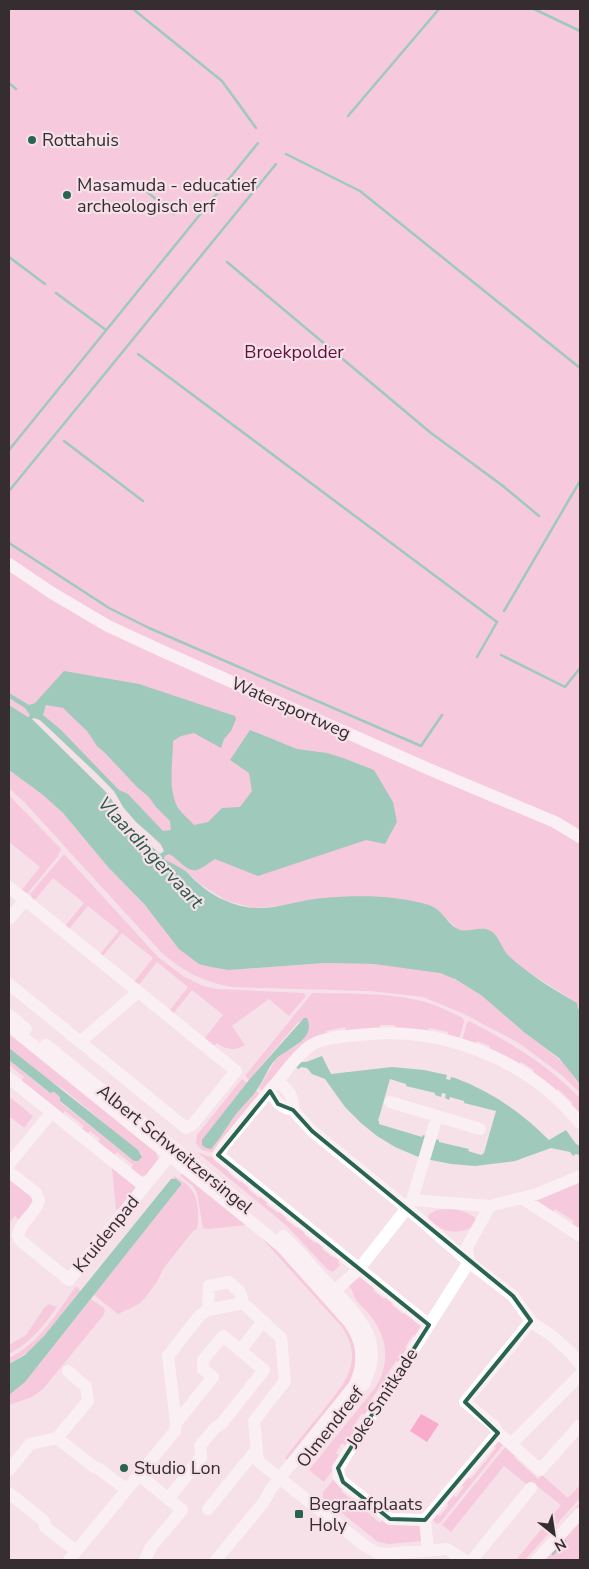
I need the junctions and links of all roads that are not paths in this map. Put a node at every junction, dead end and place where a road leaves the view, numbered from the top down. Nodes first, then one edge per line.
1 (9, 564) edge
2 (580, 837) edge
3 (9, 887) edge
4 (25, 900) junction
5 (9, 919) edge
6 (9, 984) edge
7 (138, 992) junction
8 (9, 1015) edge
9 (9, 1026) edge
10 (80, 1042) junction
11 (9, 1078) edge
12 (278, 1081) junction
13 (270, 1091) junction
14 (390, 1102) dead end
15 (293, 1110) junction
16 (52, 1112) junction
17 (437, 1116) junction
18 (580, 1123) edge
19 (480, 1128) dead end
20 (172, 1153) junction
21 (9, 1164) edge
22 (9, 1172) edge
23 (580, 1176) edge
24 (144, 1186) junction
25 (522, 1198) junction
26 (410, 1204) junction
27 (490, 1206) junction
28 (580, 1236) edge
29 (470, 1262) junction
30 (359, 1269) junction
31 (331, 1294) junction
32 (243, 1303) junction
33 (208, 1310) junction
34 (263, 1321) junction
35 (531, 1321) junction
36 (429, 1325) junction
37 (240, 1351) junction
38 (580, 1365) edge
39 (68, 1371) dead end
40 (580, 1374) edge
41 (176, 1423) junction
42 (580, 1425) edge
43 (498, 1433) junction
44 (57, 1438) junction
45 (511, 1444) junction
46 (257, 1448) junction
47 (9, 1470) edge
48 (138, 1474) junction
49 (283, 1480) junction
50 (531, 1488) dead end
51 (126, 1489) junction
52 (9, 1493) edge
53 (169, 1498) junction
54 (208, 1509) dead end
55 (580, 1513) edge
56 (425, 1520) junction
57 (428, 1550) junction
58 (72, 1556) edge
59 (145, 1560) edge
60 (216, 1560) edge
61 (464, 1560) edge
62 (472, 1560) edge
63 (537, 1560) edge

1 - 2 street, Watersportweg
3 - 4 street
4 - 5 street
4 - 7 street
6 - 10 street
7 - 10 street
7 - 10 street
8 - 20 street, Albert Schweitzersingel
9 - 20 street, Albert Schweitzersingel
11 - 16 street, Kruidenpad
12 - 13 street
12 - 15 street
12 - 18 street
13 - 15 street
13 - 30 street
14 - 17 street
15 - 26 street
16 - 21 street
16 - 24 street, Kruidenpad
17 - 19 street
17 - 26 street
20 - 24 street, Kruidenpad
20 - 31 street, Albert Schweitzersingel
22 - 24 street, Kruidenpad
23 - 25 street
25 - 27 street
25 - 28 street
26 - 27 street
26 - 29 street
26 - 30 street
27 - 29 street, Joke Smitkade
29 - 35 street
29 - 36 street, Joke Smitkade
30 - 31 street
30 - 36 street
31 - 49 street, Olmendreef
32 - 33 street
32 - 33 street
32 - 34 street
33 - 41 street
34 - 37 street
34 - 46 street
35 - 38 street
35 - 43 street
36 - 56 street, Joke Smitkade
37 - 41 street
37 - 53 street
39 - 44 street
40 - 45 street
41 - 48 street
42 - 45 street
43 - 45 street
43 - 56 street
44 - 47 street
44 - 51 street
46 - 49 street
46 - 54 street
48 - 51 street
48 - 53 street
49 - 57 street
49 - 60 street, Olmendreef
50 - 62 street
51 - 58 street
52 - 58 street
53 - 59 street
55 - 63 street
56 - 57 street
57 - 61 street

